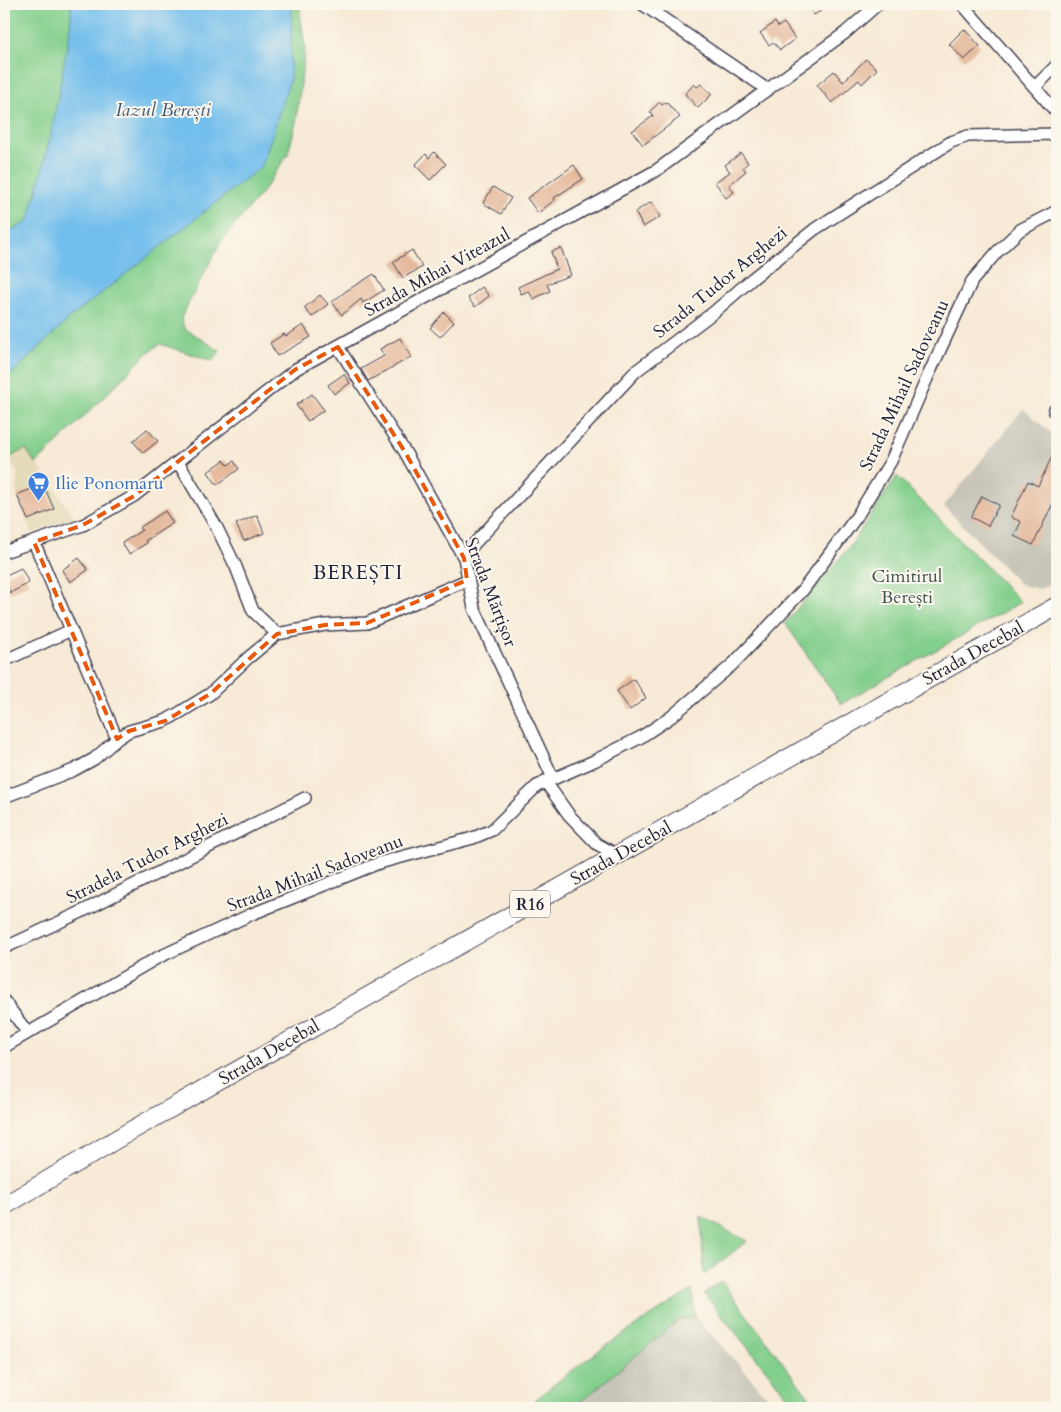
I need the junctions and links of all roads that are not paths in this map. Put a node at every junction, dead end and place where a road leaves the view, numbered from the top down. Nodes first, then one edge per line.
1 (642, 4) edge
2 (878, 4) edge
3 (962, 4) edge
4 (1057, 65) edge
5 (1035, 87) junction
6 (768, 90) junction
7 (1057, 113) edge
8 (1057, 134) edge
9 (1057, 211) edge
10 (338, 347) junction
11 (178, 462) junction
12 (34, 542) junction
13 (4, 552) edge
14 (464, 558) junction
15 (467, 580) junction
16 (1057, 606) edge
17 (70, 630) junction
18 (277, 634) junction
19 (4, 661) edge
20 (117, 739) junction
21 (549, 780) junction
22 (4, 797) edge
23 (305, 798) dead end
24 (617, 855) junction
25 (4, 948) edge
26 (4, 1002) edge
27 (26, 1032) junction
28 (4, 1046) edge
29 (4, 1206) edge

1 - 6 street
2 - 6 street, Strada Mihai Viteazul
3 - 5 street
4 - 5 street
5 - 7 street
6 - 10 street, Strada Mihai Viteazul
8 - 14 street, Strada Tudor Arghezi
9 - 21 street, Strada Mihail Sadoveanu
10 - 11 street, Strada Mihai Viteazul
10 - 14 street, Strada Mărțișor
11 - 12 street, Strada Mihai Viteazul
11 - 18 street
12 - 13 street, Strada Mihai Viteazul
12 - 17 street
14 - 15 street, Strada Mărțișor
15 - 18 street
15 - 21 street, Strada Mărțișor
16 - 24 main road, Strada Decebal / R16
17 - 19 street
17 - 20 street
18 - 20 street
20 - 22 street
21 - 24 street, Strada Mărțișor
21 - 27 street, Strada Mihail Sadoveanu
23 - 25 street, Stradela Tudor Arghezi
24 - 29 main road, Strada Decebal / R16
26 - 27 street
27 - 28 street, Strada Mihail Sadoveanu

